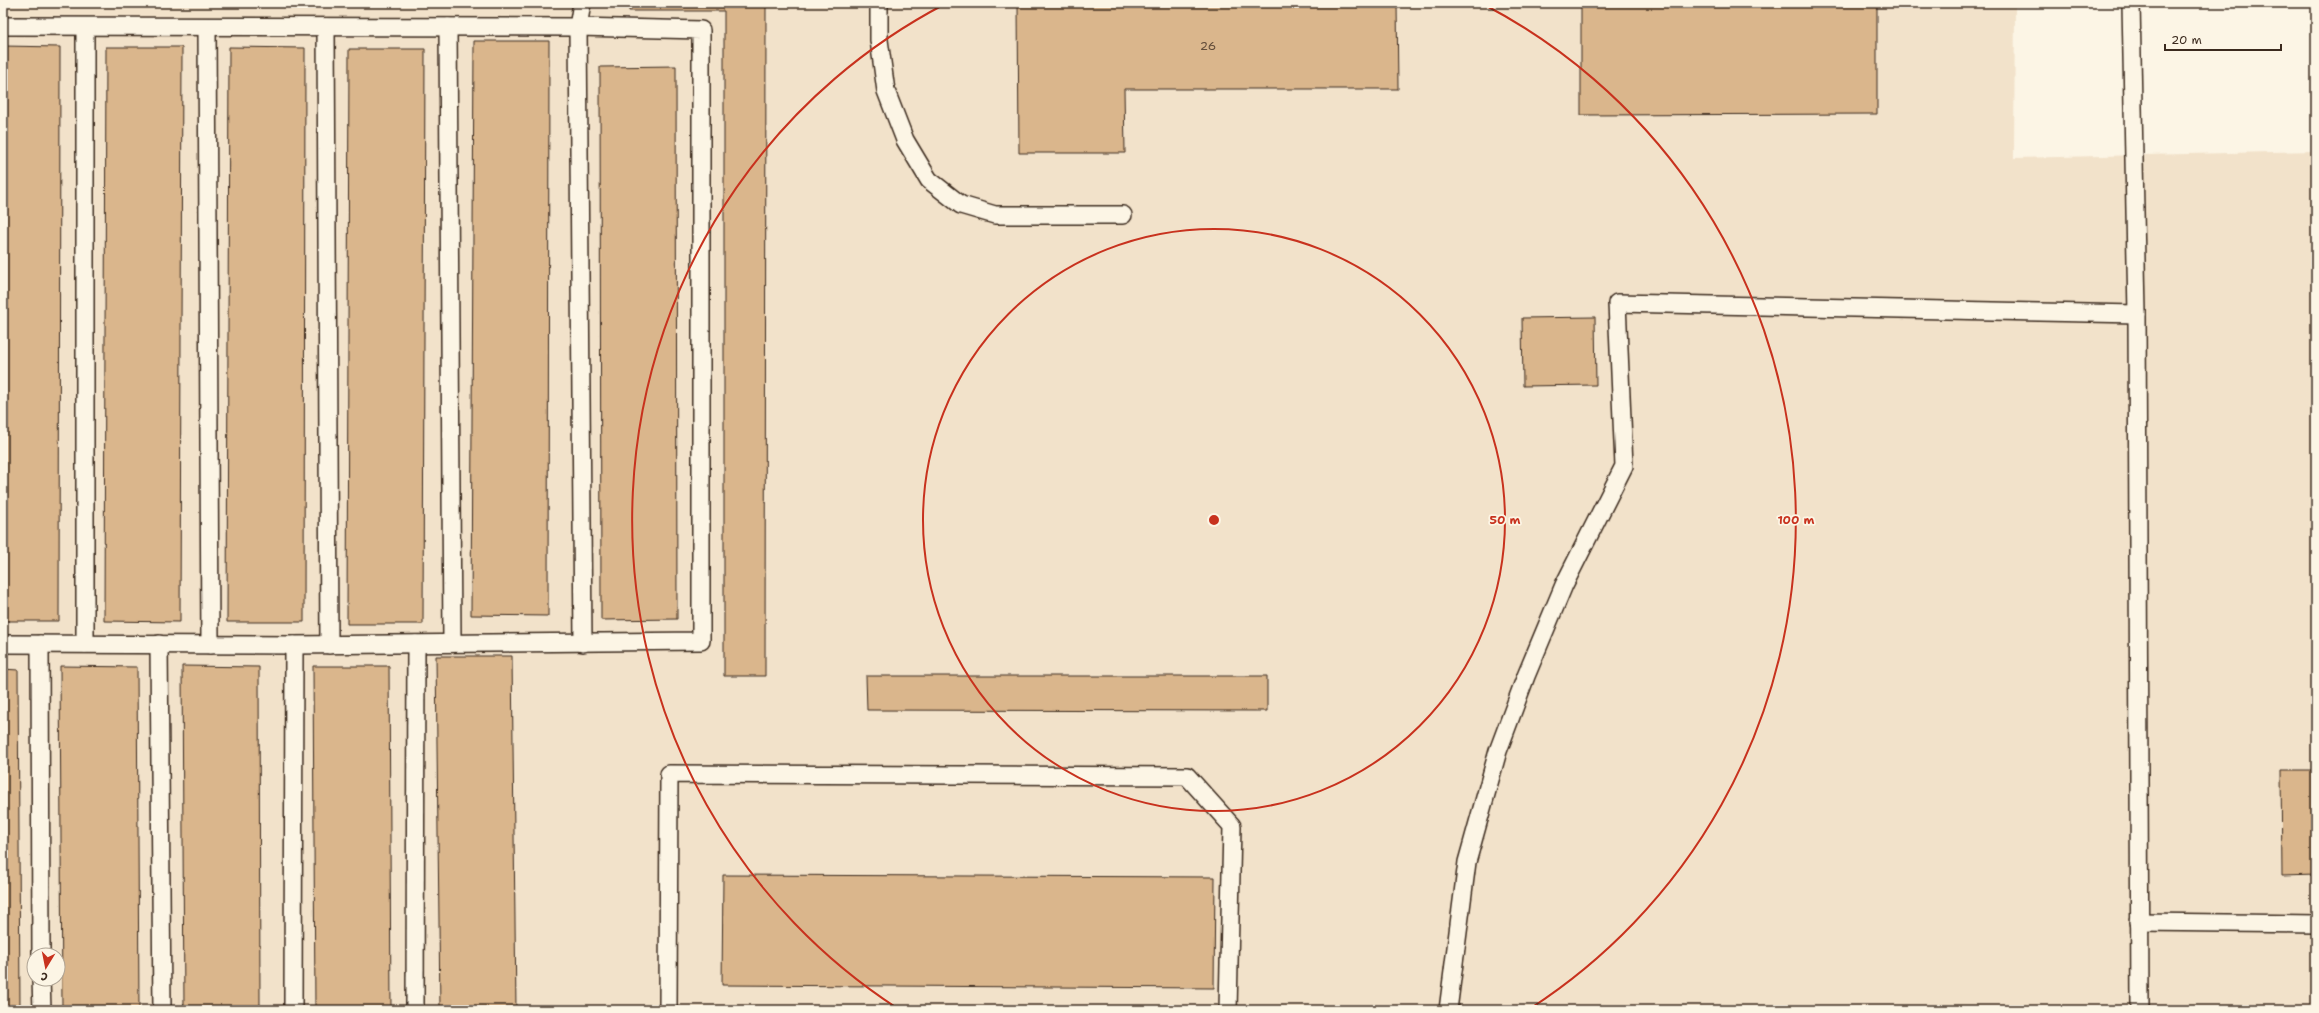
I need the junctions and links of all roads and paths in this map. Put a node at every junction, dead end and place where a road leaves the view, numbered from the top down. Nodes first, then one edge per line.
1 (582, 3) edge
2 (879, 3) edge
3 (2131, 3) edge
4 (3, 26) edge
5 (85, 26) junction
6 (207, 27) junction
7 (326, 27) junction
8 (448, 27) junction
9 (578, 27) junction
10 (1123, 215) dead end
11 (2137, 314) junction
12 (452, 643) junction
13 (583, 643) junction
14 (3, 644) edge
15 (40, 644) junction
16 (85, 644) junction
17 (159, 644) junction
18 (416, 644) junction
19 (210, 645) junction
20 (294, 645) junction
21 (329, 645) junction
22 (2139, 922) junction
23 (2316, 924) edge
24 (41, 947) edge
25 (41, 987) edge
26 (42, 1010) edge
27 (162, 1010) edge
28 (293, 1010) edge
29 (415, 1010) edge
30 (668, 1010) edge
31 (1228, 1010) edge
32 (1448, 1010) edge
33 (2140, 1010) edge

1 - 9 lane
2 - 10 lane
3 - 11 lane
4 - 5 lane
5 - 6 lane
5 - 16 lane
6 - 7 lane
6 - 19 lane
7 - 8 lane
7 - 21 lane
8 - 9 lane
8 - 12 lane
9 - 13 lane
9 - 13 lane
11 - 22 lane
11 - 32 lane
12 - 13 lane
12 - 18 lane
14 - 15 lane
15 - 16 lane
15 - 24 lane
16 - 17 lane
17 - 19 lane
17 - 27 lane
18 - 21 lane
18 - 29 lane
19 - 20 lane
20 - 21 lane
20 - 28 lane
22 - 23 lane
22 - 33 lane
25 - 26 lane
30 - 31 lane

